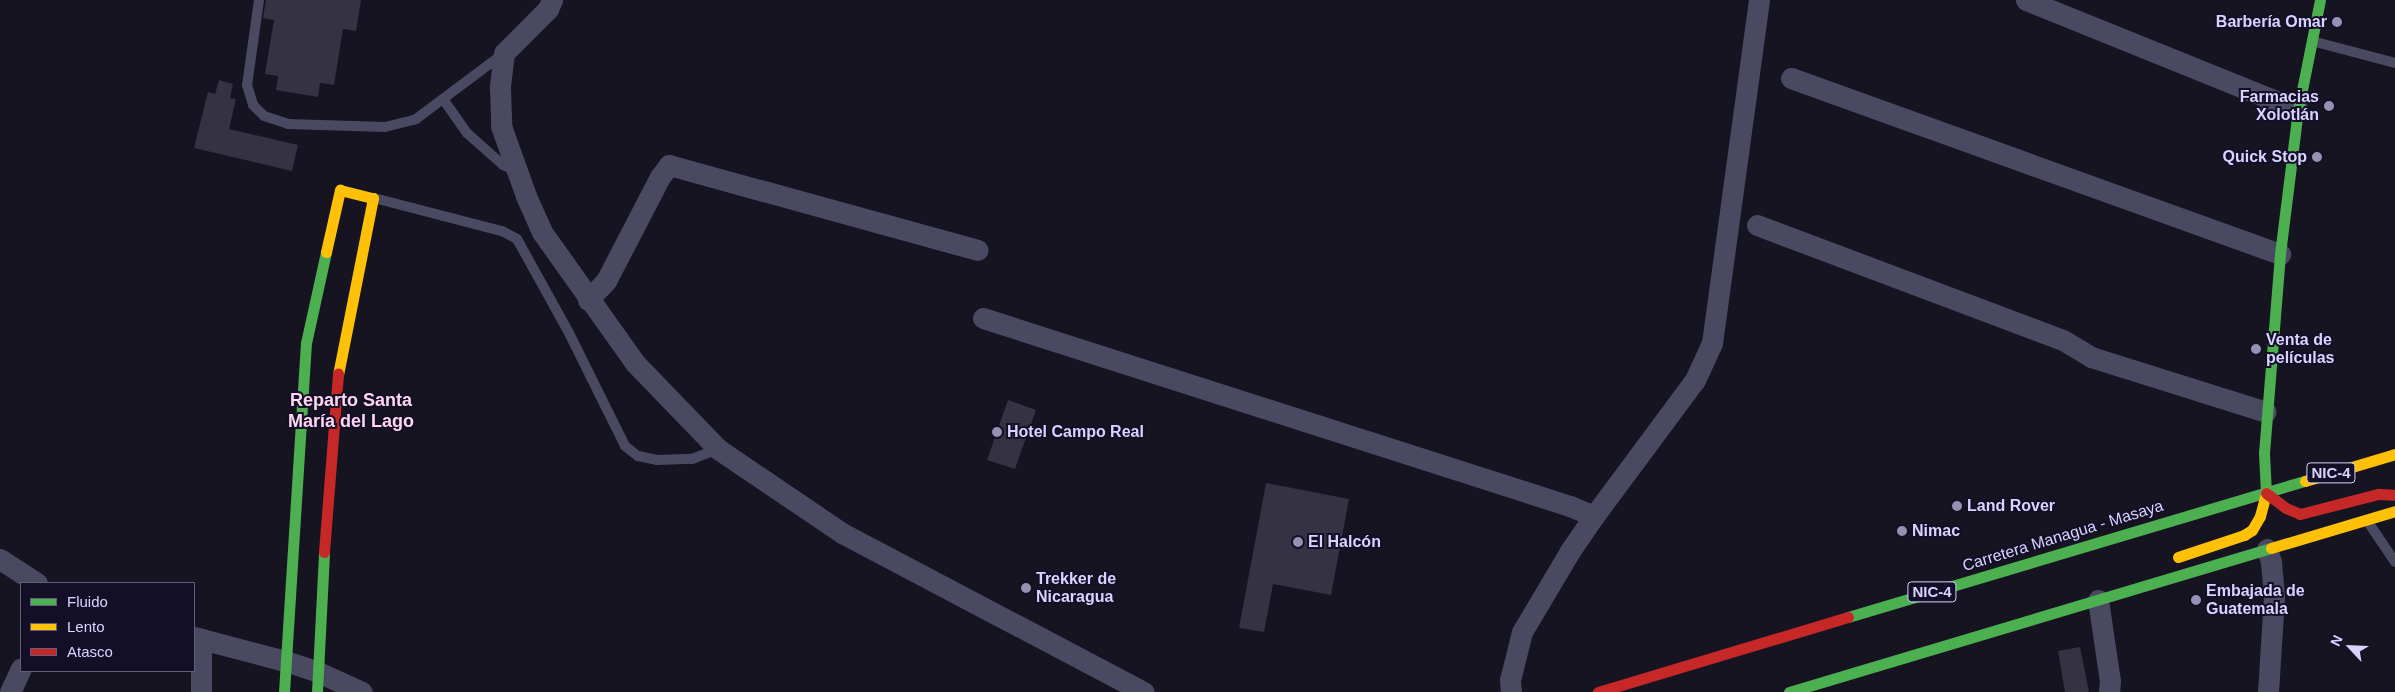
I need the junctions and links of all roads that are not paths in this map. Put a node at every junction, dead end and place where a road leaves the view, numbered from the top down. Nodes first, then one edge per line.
1 (259, 0) edge
2 (552, 0) edge
3 (1759, 0) edge
4 (2026, 0) edge
5 (2320, 0) edge
6 (2311, 41) junction
7 (504, 53) junction
8 (2395, 63) edge
9 (1791, 78) dead end
10 (443, 99) junction
11 (2298, 110) junction
12 (518, 172) junction
13 (373, 198) junction
14 (1757, 225) dead end
15 (978, 250) dead end
16 (2280, 254) junction
17 (588, 300) junction
18 (983, 318) dead end
19 (2266, 412) junction
20 (718, 449) junction
21 (2395, 454) edge
22 (2266, 493) junction
23 (2395, 495) edge
24 (2395, 511) edge
25 (1594, 516) junction
26 (2366, 519) junction
27 (2267, 549) junction
28 (0, 559) edge
29 (2166, 561) dead end
30 (2395, 562) edge
31 (2136, 574) dead end
32 (34, 582) edge
33 (2121, 592) junction
34 (2098, 600) junction
35 (197, 638) edge
36 (285, 661) junction
37 (20, 670) edge
38 (317, 682) edge
39 (1793, 691) edge
40 (10, 692) edge
41 (201, 692) edge
42 (284, 692) edge
43 (362, 692) edge
44 (1144, 692) edge
45 (1511, 692) edge
46 (1598, 692) edge
47 (2109, 692) edge
48 (2268, 692) edge

1 - 10 lane
2 - 7 street
3 - 25 street
4 - 11 street
5 - 6 main road
6 - 8 lane
6 - 11 main road
7 - 10 lane
7 - 12 street
9 - 16 street
10 - 12 lane
11 - 16 main road
12 - 17 street
13 - 20 lane
13 - 36 main road
13 - 38 main road
14 - 19 street
15 - 17 street
16 - 19 main road
17 - 20 street
18 - 25 street
19 - 22 main road
20 - 44 street
21 - 22 main road, Carretera Managua - Masaya / NIC-4
22 - 23 main road
22 - 29 main road
22 - 46 main road, Carretera Managua - Masaya / NIC-4
24 - 26 main road
25 - 45 street
26 - 27 main road
26 - 30 lane
27 - 33 main road
27 - 48 street
28 - 32 street
31 - 33 main road
33 - 34 main road
34 - 39 main road
34 - 47 street
35 - 36 street
35 - 41 street
36 - 38 street
36 - 42 main road
37 - 40 street
38 - 43 street

